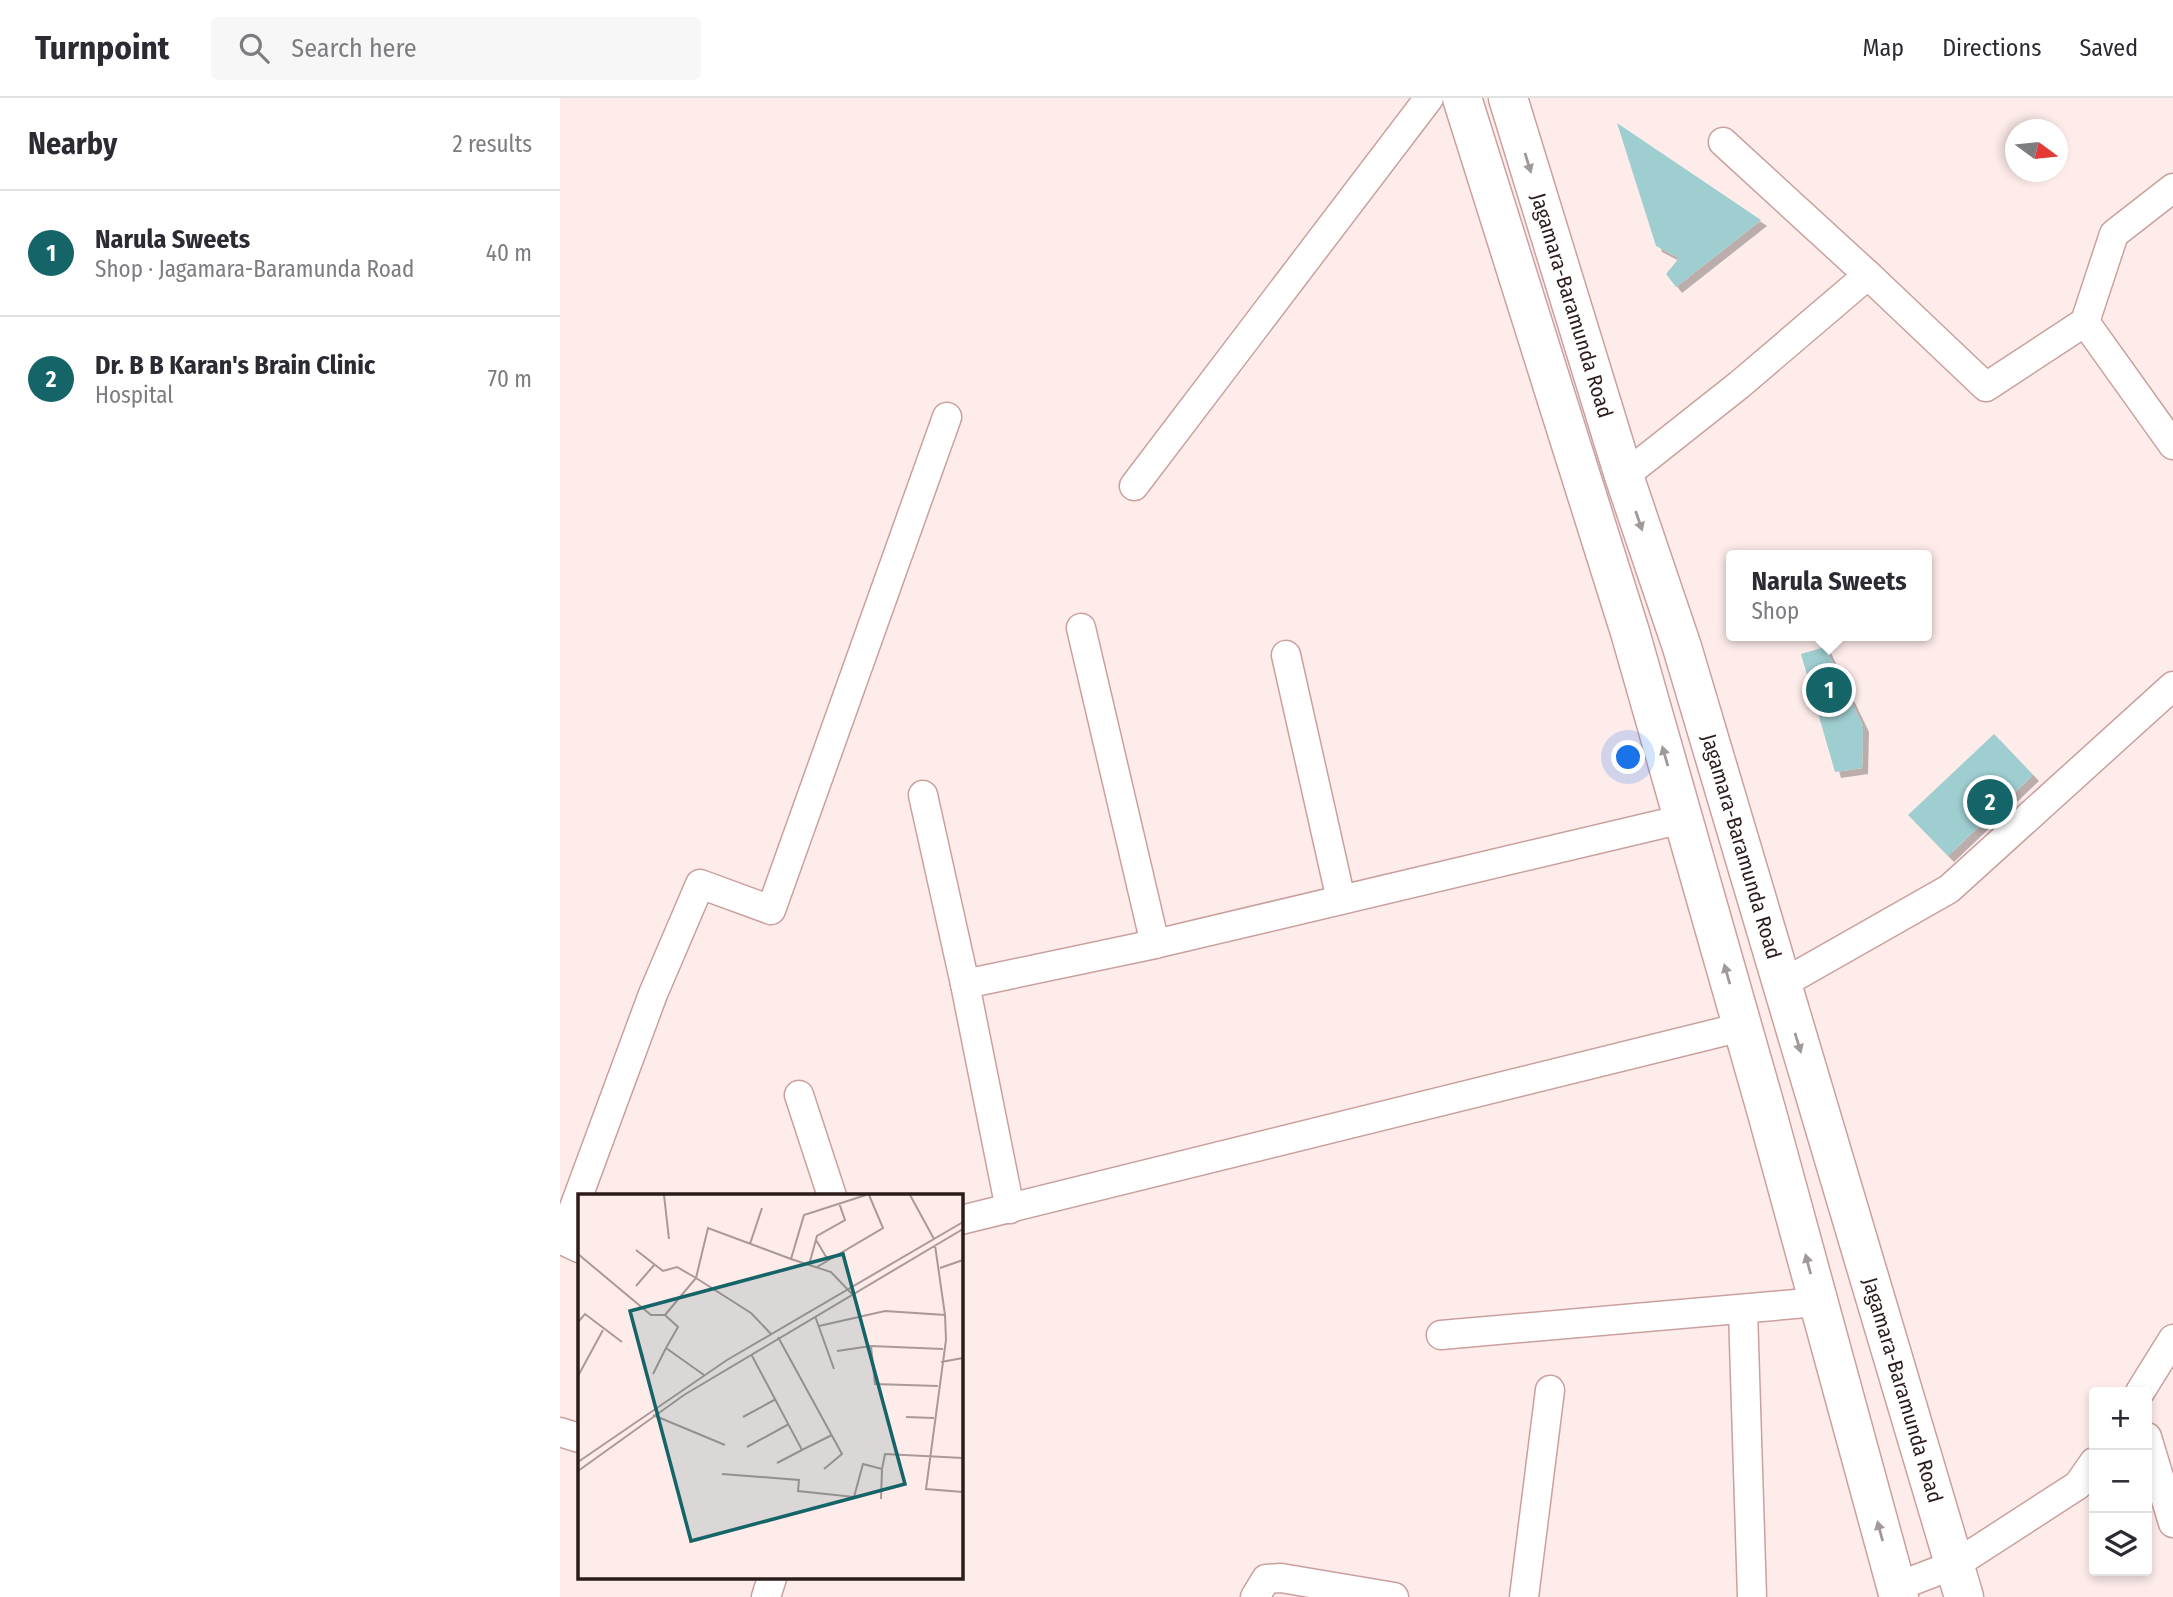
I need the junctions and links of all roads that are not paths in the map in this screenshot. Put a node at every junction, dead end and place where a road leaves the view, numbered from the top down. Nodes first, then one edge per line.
1 (1429, 98) edge
2 (1461, 98) edge
3 (1508, 98) edge
4 (1723, 142) dead end
5 (2173, 188) edge
6 (1868, 275) junction
7 (2085, 322) junction
8 (947, 417) dead end
9 (2173, 445) edge
10 (1624, 476) junction
11 (1134, 486) dead end
12 (1081, 628) dead end
13 (1286, 655) dead end
14 (2173, 687) edge
15 (923, 795) dead end
16 (1683, 819) junction
17 (1341, 900) junction
18 (1155, 944) junction
19 (965, 984) junction
20 (1780, 985) junction
21 (1742, 1027) junction
22 (799, 1095) dead end
23 (579, 1194) edge
24 (831, 1194) edge
25 (578, 1197) edge
26 (1010, 1209) junction
27 (962, 1220) edge
28 (578, 1248) edge
29 (1818, 1302) junction
30 (1743, 1311) junction
31 (1441, 1335) dead end
32 (2169, 1353) edge
33 (2144, 1387) edge
34 (1550, 1390) dead end
35 (560, 1432) edge
36 (578, 1438) edge
37 (2152, 1449) edge
38 (2089, 1469) edge
39 (2168, 1487) edge
40 (2173, 1523) edge
41 (771, 1580) edge
42 (1960, 1580) edge
43 (1897, 1592) edge
44 (766, 1597) edge
45 (1255, 1597) edge
46 (1394, 1597) edge
47 (1524, 1597) edge
48 (1752, 1597) edge

1 - 11 street
16 -> 2 street, Jagamara-Baramunda Road
3 -> 10 street, Jagamara-Baramunda Road
4 - 6 street
5 - 7 street
6 - 7 street
6 - 10 street
7 - 9 street
8 - 23 street
10 -> 20 street, Jagamara-Baramunda Road
12 - 18 street
13 - 17 street
14 - 20 street
15 - 19 street
16 - 17 street
21 -> 16 street, Jagamara-Baramunda Road
17 - 18 street
18 - 19 street
19 - 26 street
20 -> 42 street, Jagamara-Baramunda Road
21 - 26 street
29 -> 21 street, Jagamara-Baramunda Road
22 - 24 street
25 - 28 street
26 - 27 street
29 - 30 street
43 -> 29 street, Jagamara-Baramunda Road
30 - 31 street
30 - 48 street
32 - 33 street
34 - 47 street
35 - 36 street
37 - 39 street
38 - 42 street
39 - 40 street
41 - 44 street
42 - 43 street
45 - 46 street

